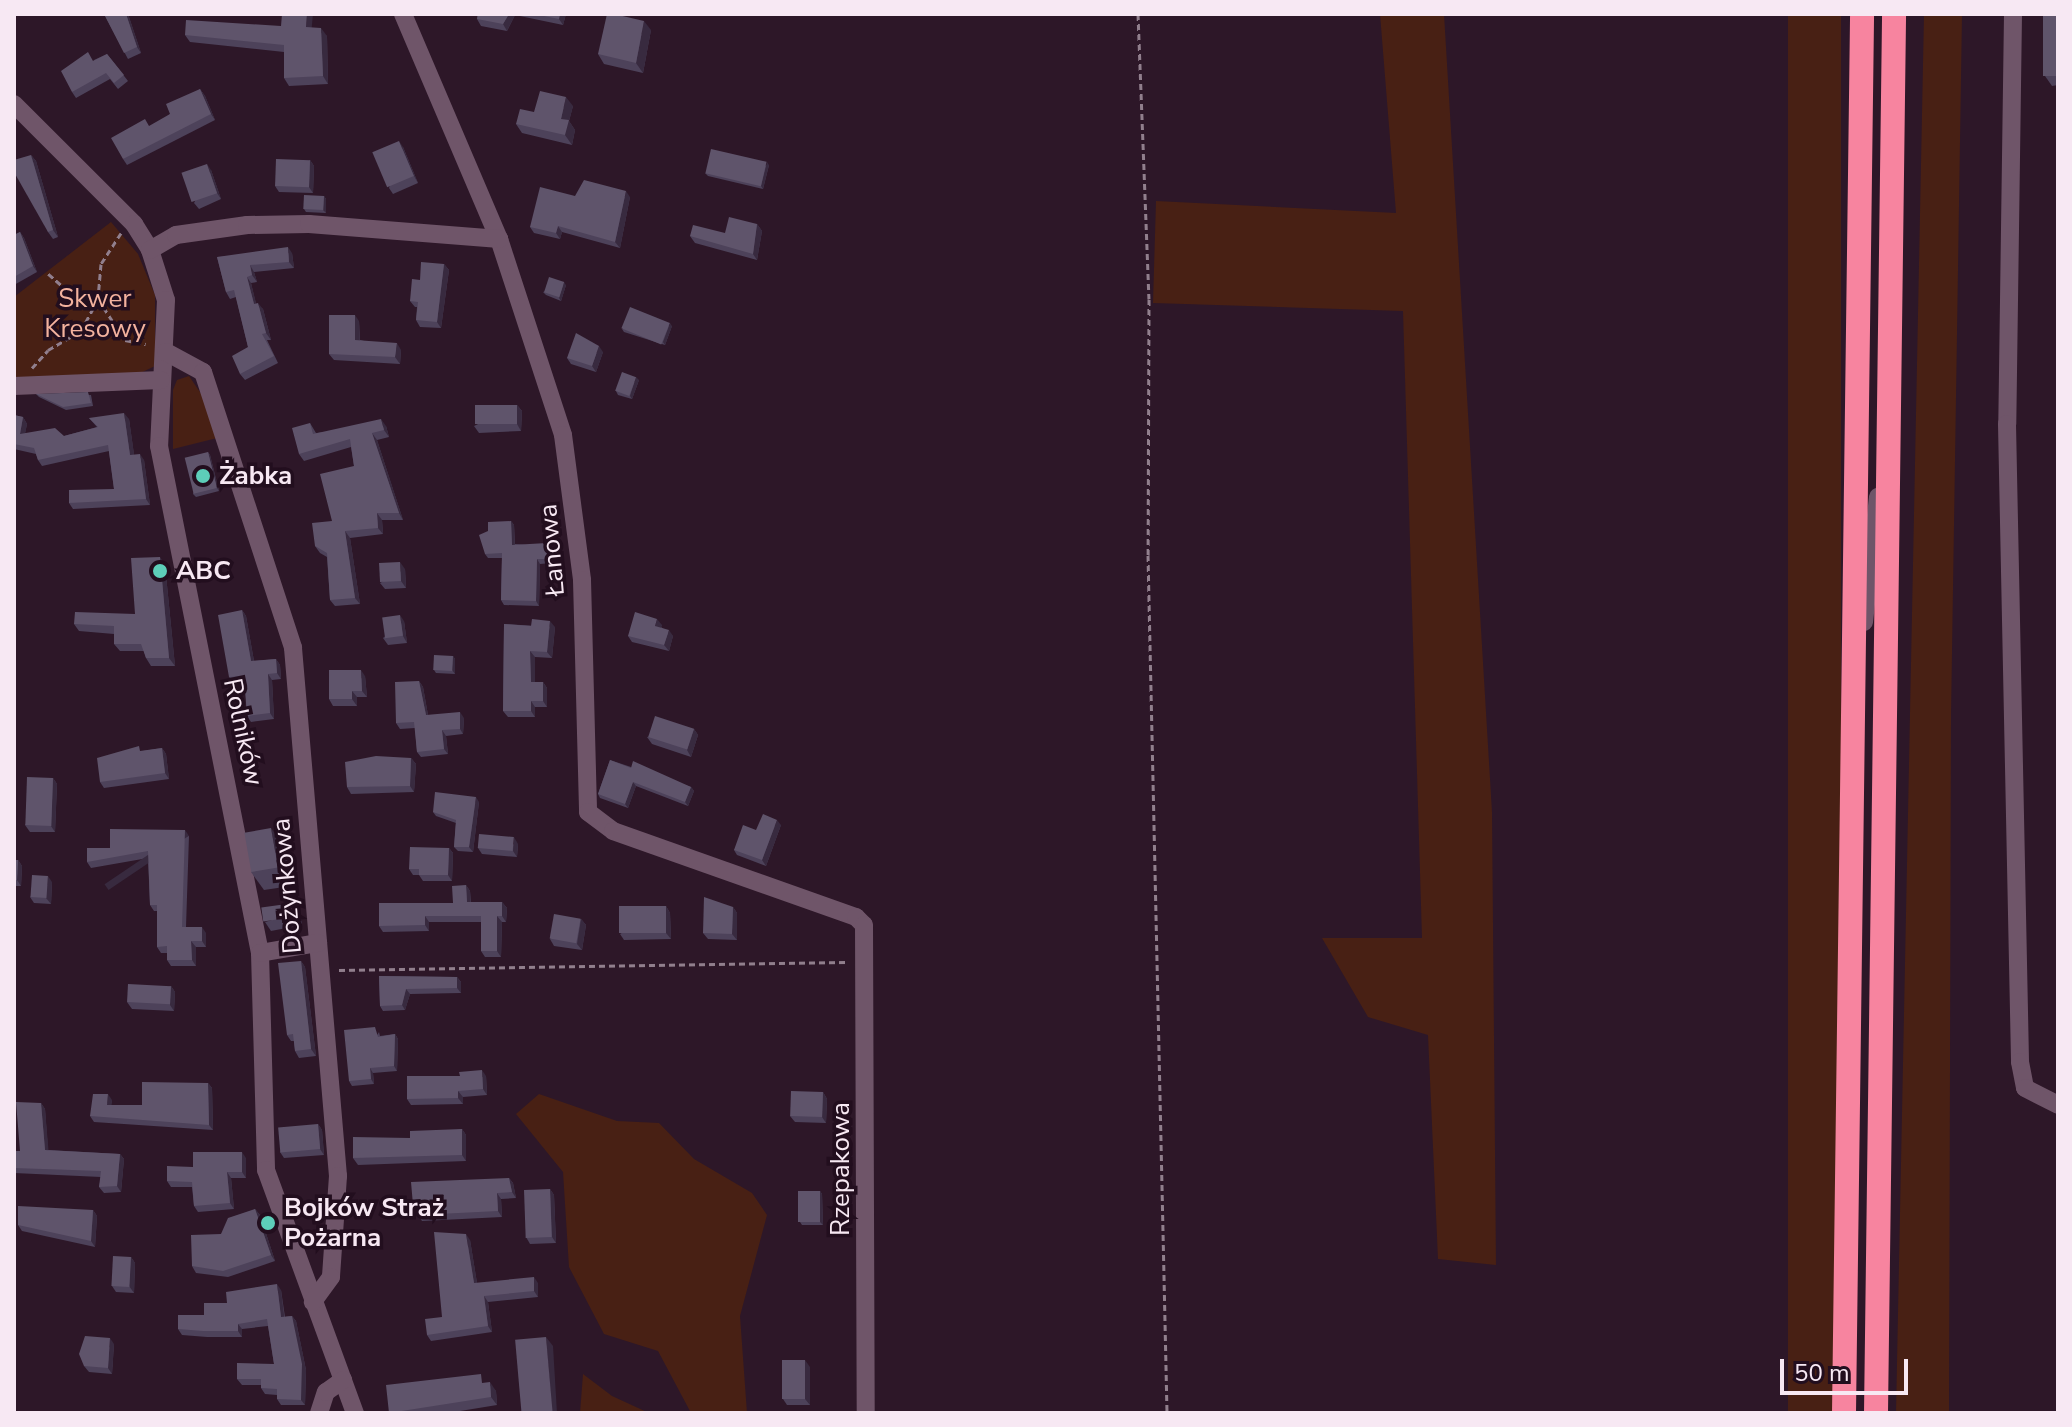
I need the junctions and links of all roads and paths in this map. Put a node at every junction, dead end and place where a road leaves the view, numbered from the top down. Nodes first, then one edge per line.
1 (403, 14) edge
2 (1138, 14) edge
3 (1862, 14) edge
4 (1894, 14) edge
5 (2013, 14) edge
6 (14, 104) edge
7 (121, 233) dead end
8 (499, 239) junction
9 (150, 250) junction
10 (46, 272) dead end
11 (98, 299) junction
12 (160, 348) junction
13 (161, 380) junction
14 (20, 386) edge
15 (1858, 397) junction
16 (1889, 398) junction
17 (1871, 555) junction
18 (1885, 712) junction
19 (1853, 713) junction
20 (864, 925) joint
21 (318, 943) junction
22 (260, 953) junction
23 (867, 962) junction
24 (320, 970) junction
25 (2058, 1105) edge
26 (313, 1302) junction
27 (343, 1380) junction
28 (319, 1413) edge
29 (355, 1413) edge
30 (866, 1413) edge
31 (1167, 1413) edge
32 (1844, 1413) edge
33 (1876, 1413) edge

1 - 8 street, Łanowa
2 - 31 path
3 - 15 highway
4 - 16 highway
5 - 25 street
6 - 9 street, Rolników
7 - 11 path
8 - 9 street
8 - 20 street, Łanowa
9 - 12 street, Rolników
10 - 11 path
11 - 12 path
11 - 14 path
12 - 13 street, Rolników
12 - 21 street, Dożynkowa
13 - 14 street
13 - 22 street, Rolników
15 - 17 street
15 - 19 highway
16 - 17 street
16 - 18 highway
17 - 18 street
17 - 19 street
18 - 33 highway
19 - 32 highway
20 - 23 street, Rzepakowa
21 - 22 street
21 - 24 street, Dożynkowa
22 - 26 street, Rolników
23 - 24 path
23 - 30 street, Rzepakowa
24 - 26 street, Dożynkowa
26 - 27 street, Rolników
27 - 28 street
27 - 29 street, Rolników

